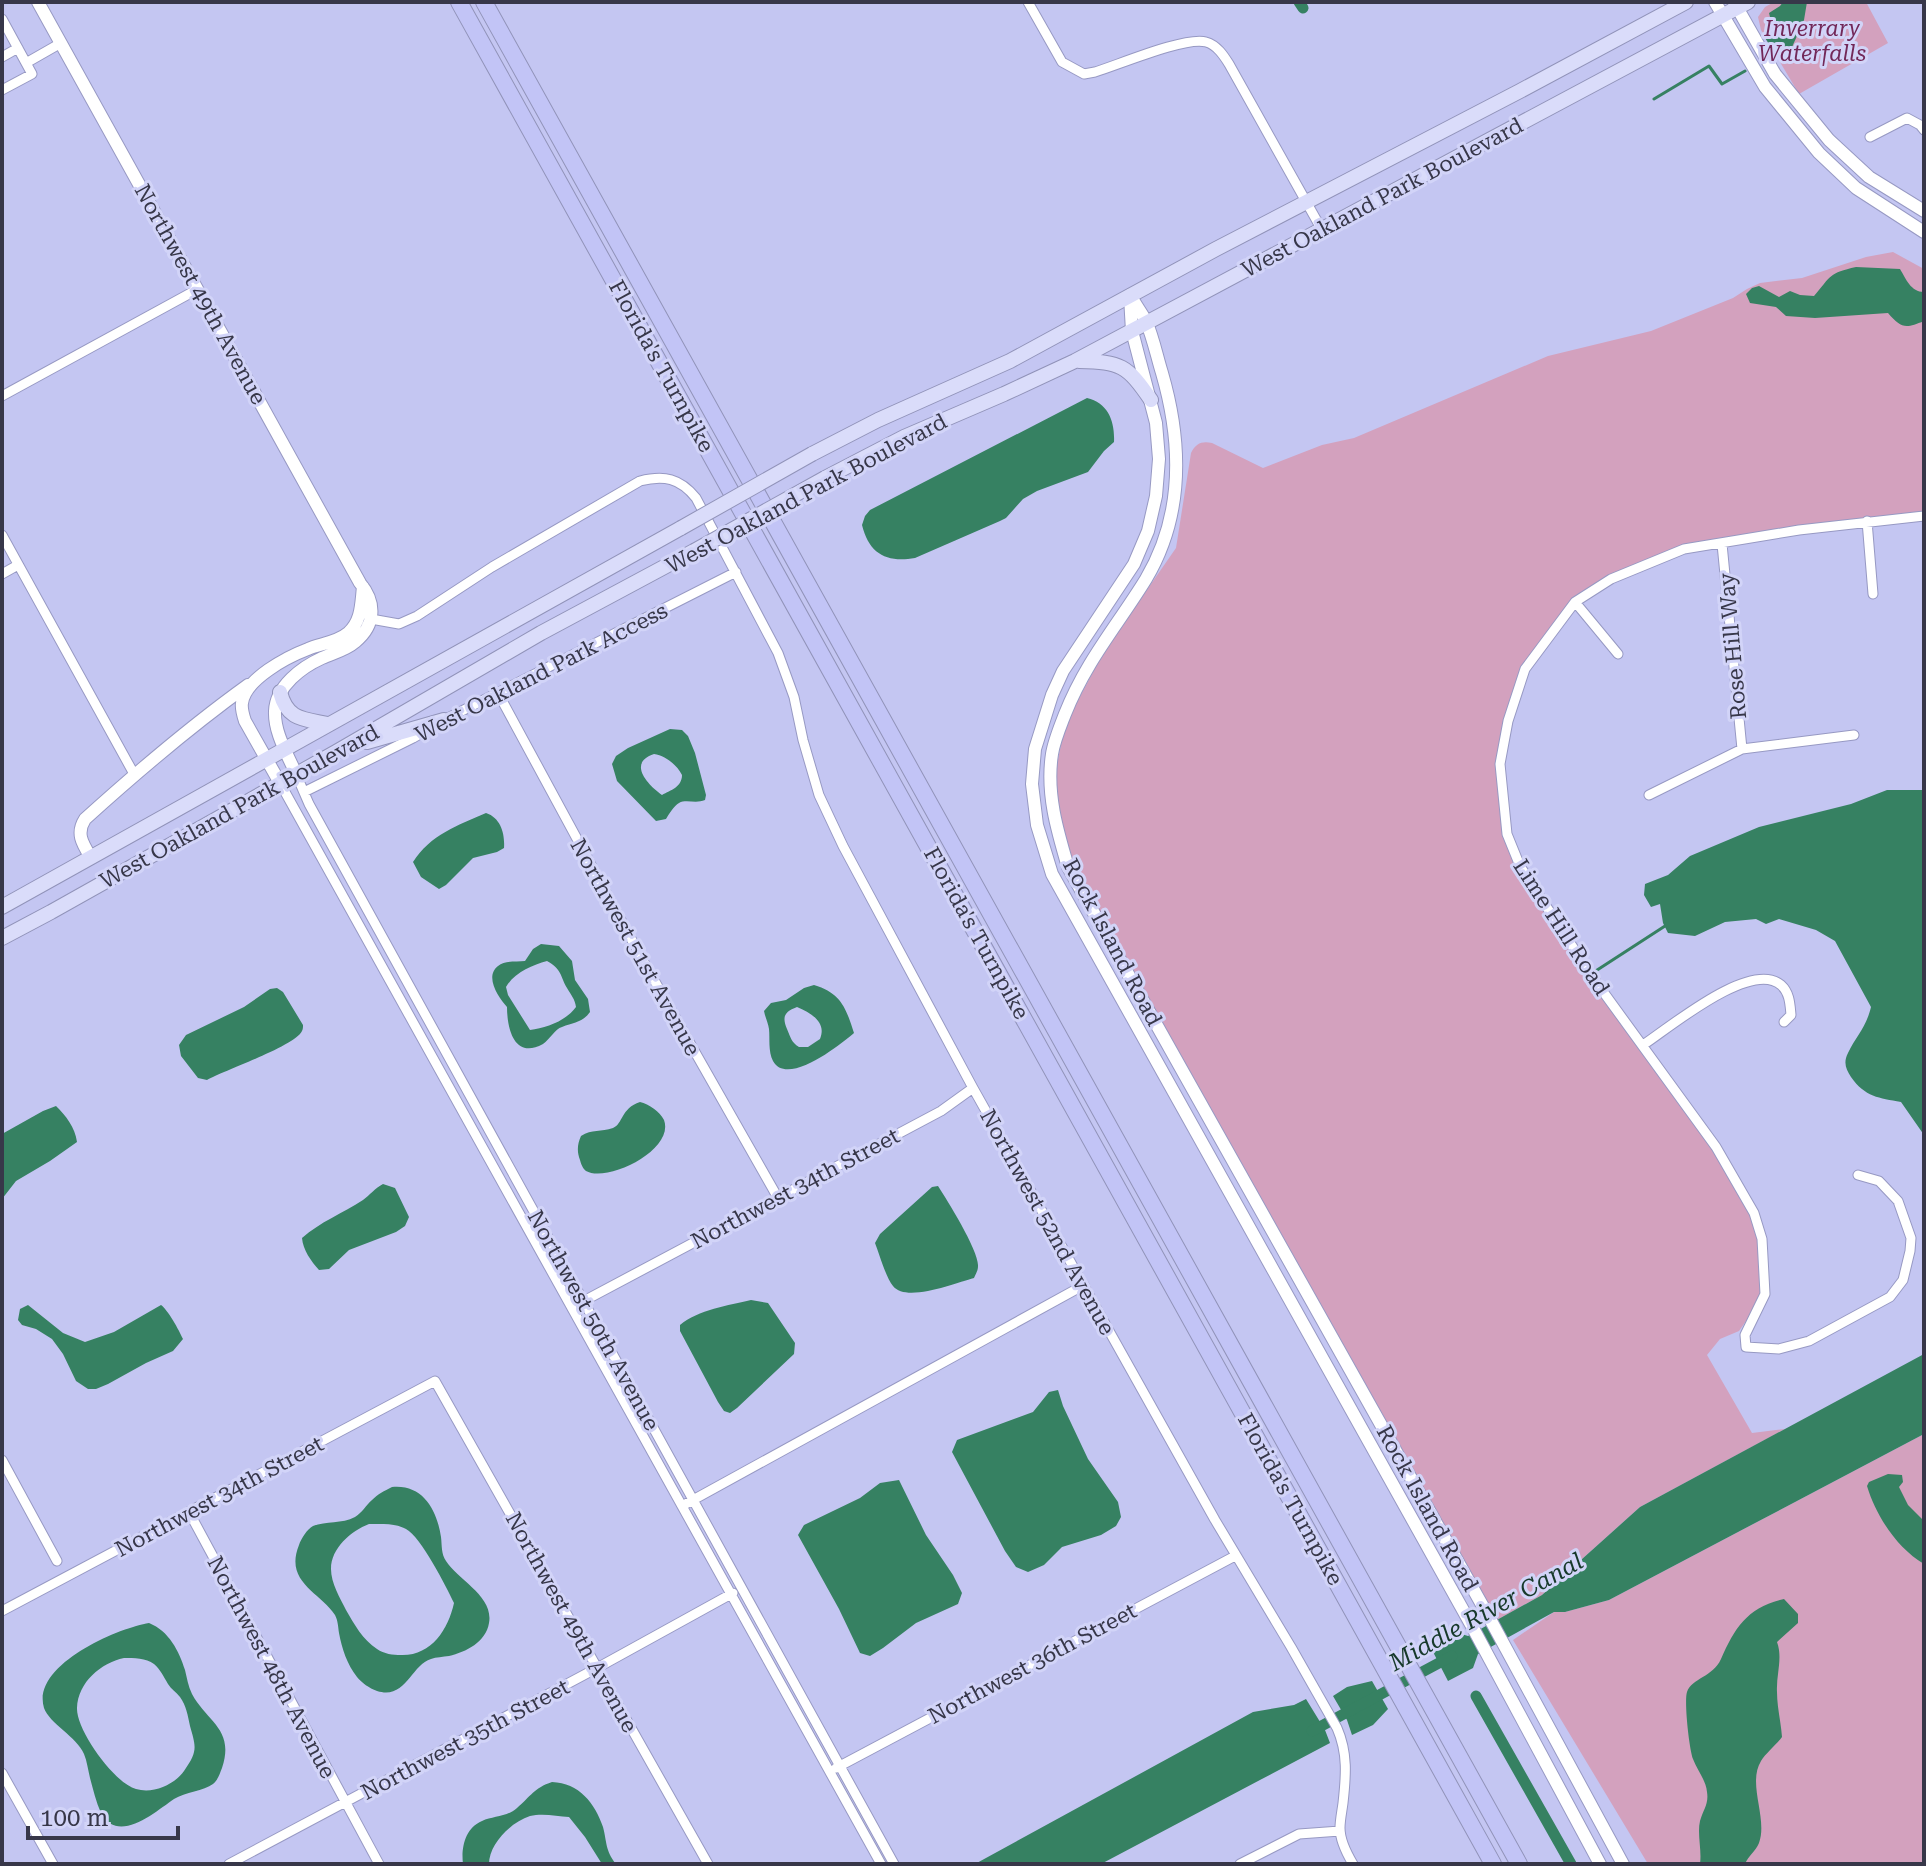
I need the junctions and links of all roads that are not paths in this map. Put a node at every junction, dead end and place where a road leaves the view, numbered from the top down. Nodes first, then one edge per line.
1 (38, 2) edge
2 (459, 2) edge
3 (484, 2) edge
4 (1028, 2) edge
5 (1686, 2) edge
6 (1740, 4) edge
7 (1719, 8) edge
8 (2, 19) edge
9 (61, 43) junction
10 (18, 48) junction
11 (2, 57) edge
12 (26, 63) junction
13 (2, 90) edge
14 (1924, 130) edge
15 (1870, 137) dead end
16 (1841, 172) junction
17 (1869, 177) junction
18 (1306, 202) junction
19 (1924, 211) edge
20 (1322, 230) junction
21 (1924, 232) edge
22 (198, 289) junction
23 (1130, 295) junction
24 (1147, 323) junction
25 (1132, 331) junction
26 (1075, 361) junction
27 (2, 396) edge
28 (1151, 400) junction
29 (1924, 516) edge
30 (1867, 521) junction
31 (2, 535) edge
32 (1722, 544) junction
33 (18, 565) junction
34 (736, 572) junction
35 (2, 574) edge
36 (363, 587) junction
37 (1873, 594) dead end
38 (1575, 602) junction
39 (371, 619) junction
40 (1618, 654) dead end
41 (258, 678) junction
42 (280, 692) junction
43 (498, 693) junction
44 (444, 720) junction
45 (328, 724) junction
46 (1854, 735) dead end
47 (285, 748) junction
48 (1742, 749) junction
49 (336, 752) junction
50 (266, 759) junction
51 (134, 774) junction
52 (296, 774) junction
53 (280, 783) junction
54 (304, 792) junction
55 (1649, 795) dead end
56 (90, 856) junction
57 (2, 907) edge
58 (2, 938) edge
59 (401, 971) junction
60 (388, 978) junction
61 (1784, 1022) dead end
62 (1643, 1045) junction
63 (444, 1049) junction
64 (431, 1056) junction
65 (973, 1088) junction
66 (488, 1128) junction
67 (475, 1135) junction
68 (1858, 1175) dead end
69 (778, 1198) junction
70 (535, 1213) junction
71 (523, 1220) junction
72 (1084, 1285) junction
73 (583, 1301) junction
74 (572, 1307) junction
75 (435, 1381) joint
76 (2, 1460) edge
77 (694, 1500) junction
78 (682, 1506) junction
79 (189, 1512) junction
80 (1235, 1556) junction
81 (57, 1561) dead end
82 (743, 1588) junction
83 (731, 1594) junction
84 (2, 1611) edge
85 (597, 1668) junction
86 (840, 1765) junction
87 (829, 1771) junction
88 (2, 1773) edge
89 (345, 1803) junction
90 (1340, 1831) junction
91 (53, 1864) edge
92 (229, 1864) edge
93 (379, 1864) edge
94 (708, 1864) edge
95 (881, 1864) edge
96 (894, 1864) edge
97 (1240, 1864) edge
98 (1353, 1864) edge
99 (1493, 1864) edge
100 (1519, 1864) edge
101 (1600, 1864) edge
102 (1623, 1864) edge

1 - 9 main road, Northwest 49th Avenue
2 - 99 highway, Florida's Turnpike
3 - 100 highway, Florida's Turnpike
4 - 18 street
5 - 18 main road, West Oakland Park Boulevard
6 - 7 main road, West Oakland Park Boulevard
6 - 17 main road
7 - 16 main road
7 - 20 main road, West Oakland Park Boulevard
8 - 10 street
9 - 12 street
9 - 22 main road, Northwest 49th Avenue
10 - 11 street
10 - 12 street
12 - 13 street
14 - 15 street
16 - 17 main road
16 - 21 main road
17 - 19 main road
18 - 20 street
18 - 23 main road, West Oakland Park Boulevard
20 - 24 main road, West Oakland Park Boulevard
22 - 27 street
22 - 36 main road, Northwest 49th Avenue
23 - 24 main road, Rock Island Road
23 - 25 main road, Rock Island Road
23 - 45 main road, West Oakland Park Boulevard, bridge
24 - 25 main road, West Oakland Park Boulevard
24 - 102 main road, Rock Island Road
25 - 26 main road, West Oakland Park Boulevard
25 - 28 main road, Rock Island Road
26 - 28 main road
26 - 49 main road, West Oakland Park Boulevard, bridge
28 - 101 main road, Rock Island Road
29 - 30 street, Lime Hill Road
30 - 32 street, Lime Hill Road
30 - 37 street
31 - 33 street
32 - 38 street, Lime Hill Road
32 - 48 street, Rose Hill Way
33 - 35 street
33 - 51 street
34 - 39 street, Northwest 52nd Avenue
34 - 43 street, West Oakland Park Access
34 - 65 street, Northwest 52nd Avenue
36 - 39 main road, Northwest 49th Avenue
36 - 41 main road
38 - 40 street
38 - 62 street, Lime Hill Road
39 - 42 main road
41 - 50 main road
41 - 51 main road
42 - 45 main road
42 - 47 main road
43 - 44 street, West Oakland Park Access
43 - 69 street, Northwest 51st Avenue
44 - 49 main road
44 - 54 street, West Oakland Park Access
45 - 47 main road, West Oakland Park Boulevard
46 - 48 street
47 - 50 main road, West Oakland Park Boulevard
47 - 52 main road
48 - 55 street
49 - 52 main road, West Oakland Park Boulevard
50 - 53 main road
50 - 56 main road, West Oakland Park Boulevard
51 - 56 main road
52 - 53 main road, West Oakland Park Boulevard
52 - 54 street, Northwest 50th Avenue
53 - 58 main road, West Oakland Park Boulevard
53 - 60 street, Northwest 50th Avenue
54 - 59 street, Northwest 50th Avenue
56 - 57 main road, West Oakland Park Boulevard
59 - 60 street
59 - 63 street, Northwest 50th Avenue
60 - 64 street, Northwest 50th Avenue
61 - 62 street
62 - 68 street, Lime Hill Road
63 - 64 street
63 - 66 street, Northwest 50th Avenue
64 - 67 street, Northwest 50th Avenue
65 - 69 street, Northwest 34th Street
65 - 72 street, Northwest 52nd Avenue
66 - 67 street
66 - 70 street, Northwest 50th Avenue
67 - 71 street, Northwest 50th Avenue
69 - 73 street, Northwest 34th Street
70 - 71 street
70 - 73 street, Northwest 50th Avenue
71 - 74 street, Northwest 50th Avenue
72 - 77 street
72 - 80 street, Northwest 52nd Avenue
73 - 74 street, Northwest 34th Street
73 - 77 street, Northwest 50th Avenue
74 - 78 street, Northwest 50th Avenue
75 - 79 street, Northwest 34th Street
75 - 85 street, Northwest 49th Avenue
76 - 81 street
77 - 78 street
77 - 82 street, Northwest 50th Avenue
78 - 83 street, Northwest 50th Avenue
79 - 84 street, Northwest 34th Street
79 - 89 street, Northwest 48th Avenue
80 - 86 street, Northwest 36th Street
80 - 90 street, Northwest 52nd Avenue
82 - 83 street, Northwest 35th Street
82 - 86 street, Northwest 50th Avenue
83 - 85 street, Northwest 35th Street
83 - 87 street, Northwest 50th Avenue
85 - 89 street, Northwest 35th Street
85 - 94 street, Northwest 49th Avenue
86 - 87 street, Northwest 36th Street
86 - 96 street, Northwest 50th Avenue
87 - 95 street, Northwest 50th Avenue
88 - 91 street
89 - 92 street, Northwest 35th Street
89 - 93 street, Northwest 48th Avenue
90 - 97 street
90 - 98 street, Northwest 52nd Avenue

